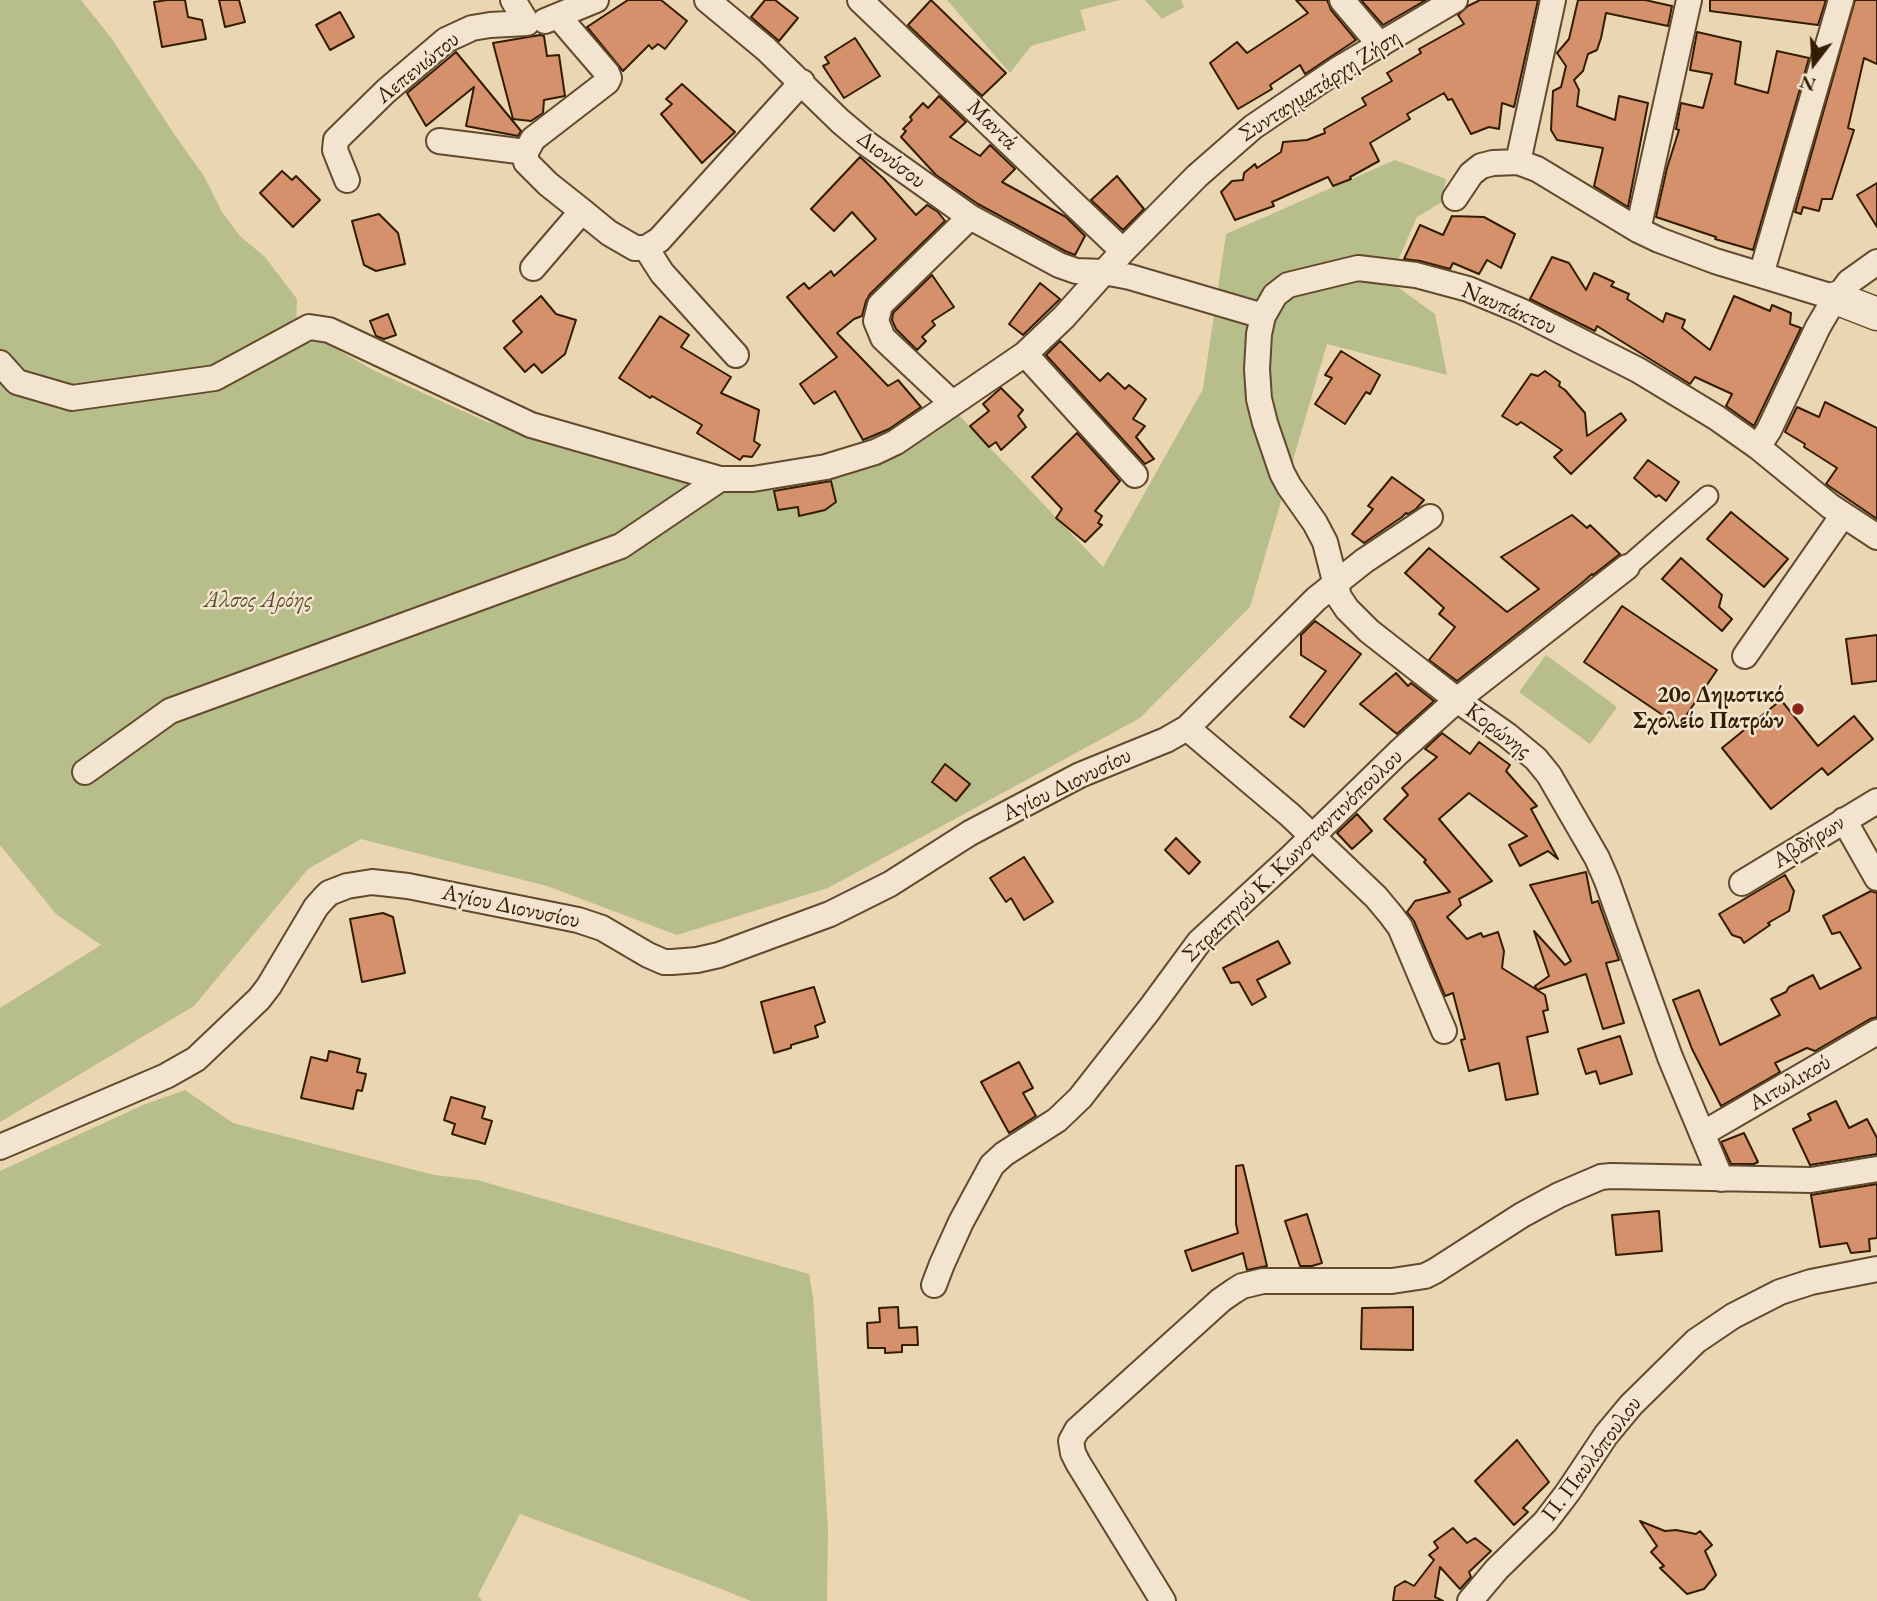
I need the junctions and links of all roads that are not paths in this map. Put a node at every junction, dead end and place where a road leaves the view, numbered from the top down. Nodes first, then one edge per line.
1 (513, 0) edge
2 (596, 0) edge
3 (707, 0) edge
4 (860, 0) edge
5 (1342, 0) edge
6 (1455, 0) edge
7 (1553, 0) edge
8 (1689, 0) edge
9 (1841, 0) edge
10 (558, 16) junction
11 (527, 23) junction
12 (1380, 45) junction
13 (802, 82) junction
14 (439, 141) dead end
15 (526, 152) junction
16 (1518, 162) junction
17 (347, 180) dead end
18 (1455, 198) dead end
19 (582, 211) junction
20 (970, 217) junction
21 (1638, 230) junction
22 (646, 248) junction
23 (1123, 251) junction
24 (1877, 262) edge
25 (533, 268) dead end
26 (1104, 272) junction
27 (1761, 275) junction
28 (1836, 298) junction
29 (1877, 314) edge
30 (1263, 316) junction
31 (1025, 354) junction
32 (736, 355) dead end
33 (0, 363) edge
34 (952, 403) junction
35 (1758, 447) junction
36 (1135, 475) dead end
37 (720, 479) junction
38 (1708, 496) dead end
39 (1843, 515) junction
40 (1430, 517) dead end
41 (1877, 537) edge
42 (1627, 567) joint
43 (1335, 583) junction
44 (1745, 656) dead end
45 (1457, 700) junction
46 (1186, 728) junction
47 (85, 772) dead end
48 (1877, 801) edge
49 (1844, 820) junction
50 (1313, 836) junction
51 (1877, 878) edge
52 (1742, 883) dead end
53 (1444, 1031) dead end
54 (1877, 1032) edge
55 (1702, 1134) junction
56 (0, 1147) edge
57 (1877, 1169) edge
58 (1721, 1179) junction
59 (1877, 1269) edge
60 (934, 1285) dead end
61 (1163, 1601) edge
62 (1470, 1601) edge

1 - 11 street
2 - 10 street
3 - 13 street, Διονύσου
4 - 23 street, Μαντά
5 - 12 street
6 - 12 street, Συνταγματάρχη Ζήση
7 - 16 street
8 - 21 street
9 - 27 street
10 - 11 street
10 - 15 street
11 - 17 street, Λεπενιώτου
12 - 23 street, Συνταγματάρχη Ζήση
13 - 20 street, Διονύσου
13 - 22 street
14 - 15 street
15 - 19 street
16 - 18 street
16 - 21 street
19 - 22 street
19 - 25 street
20 - 26 street, Διονύσου
20 - 34 street
21 - 27 street
22 - 32 street
23 - 26 street, Συνταγματάρχη Ζήση
24 - 28 street
26 - 30 street
26 - 31 street, Συνταγματάρχη Ζήση
27 - 28 street
28 - 29 street
28 - 35 street
30 - 35 street, Ναυπάκτου
30 - 43 street, Κορώνης
31 - 34 street, Συνταγματάρχη Ζήση
31 - 36 street
33 - 37 street, Συνταγματάρχη Ζήση
34 - 37 street, Συνταγματάρχη Ζήση
35 - 39 street, Ναυπάκτου
37 - 47 street
38 - 42 street
39 - 41 street, Ναυπάκτου
39 - 44 street
40 - 43 street, Αγίου Διονυσίου
42 - 45 street, Στρατηγού Κ. Κωνσταντινόπουλου
43 - 45 street, Κορώνης
43 - 46 street, Αγίου Διονυσίου
45 - 50 street, Στρατηγού Κ. Κωνσταντινόπουλου
45 - 55 street, Κορώνης
46 - 50 street
46 - 56 street, Αγίου Διονυσίου
48 - 49 street, Αβδήρων
49 - 51 street
49 - 52 street, Αβδήρων
50 - 53 street
50 - 60 street, Στρατηγού Κ. Κωνσταντινόπουλου
54 - 55 street, Αιτωλικού
55 - 58 street, Κορώνης
57 - 58 street
58 - 61 street
59 - 62 street, Π. Παυλόπουλου

